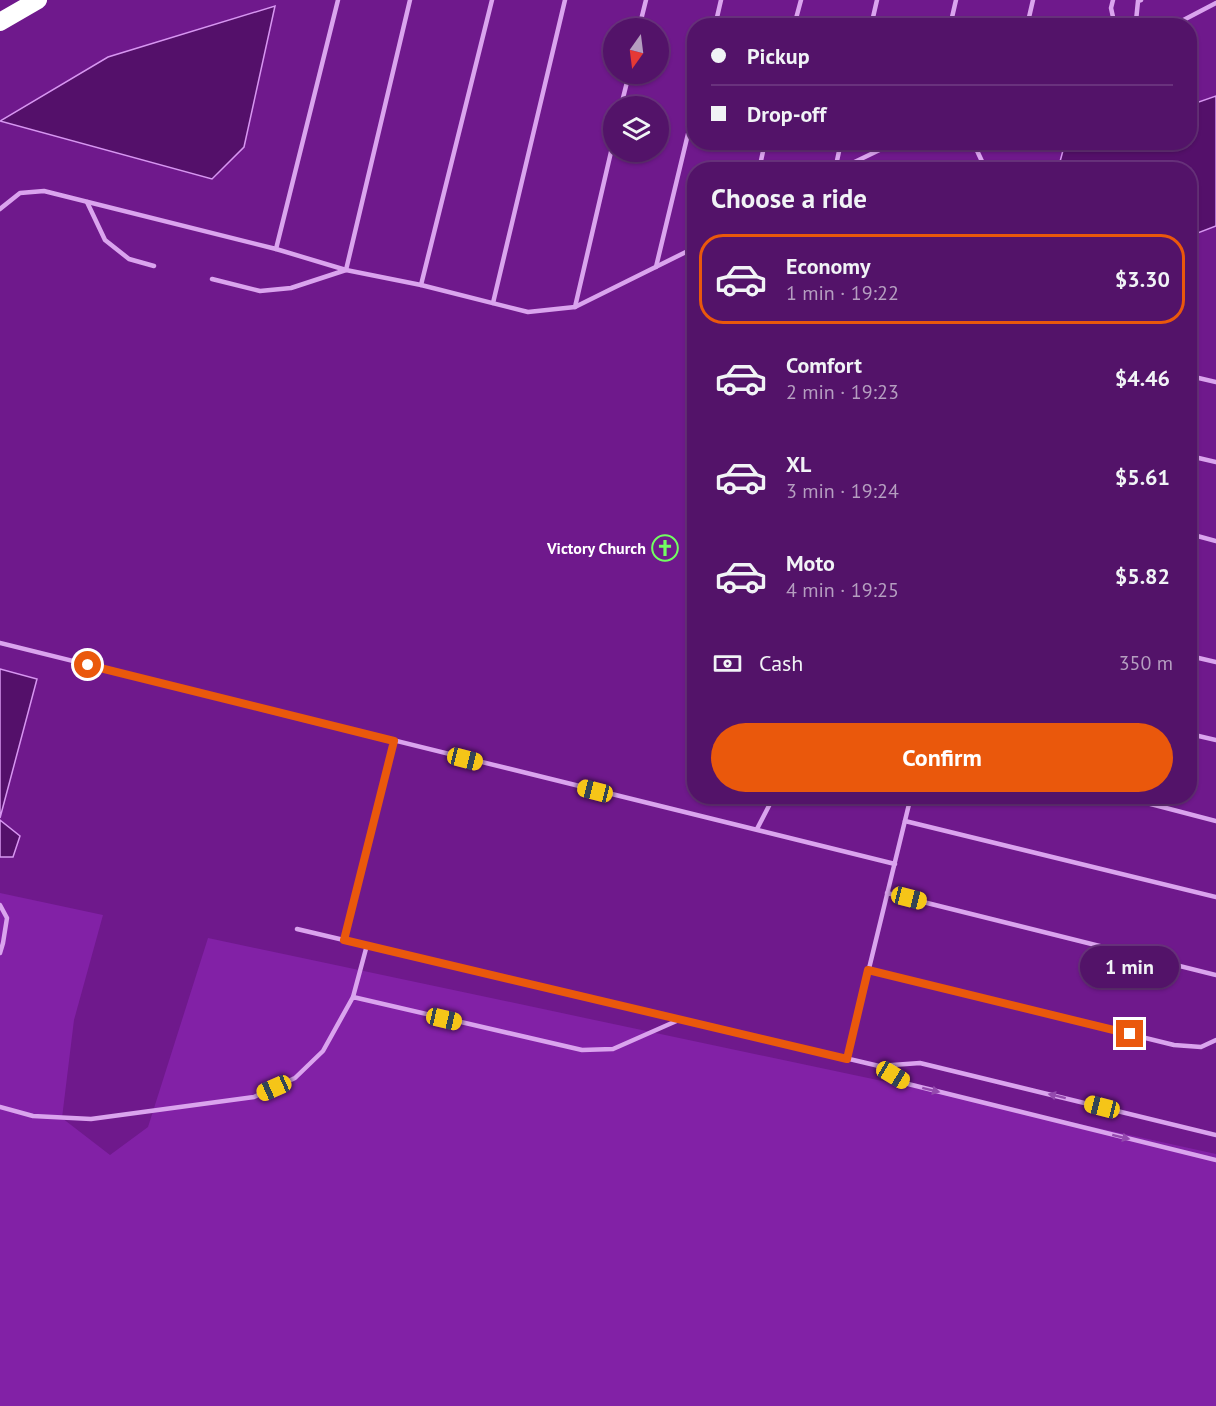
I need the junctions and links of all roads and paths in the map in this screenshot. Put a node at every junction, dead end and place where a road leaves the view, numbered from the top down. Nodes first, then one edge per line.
1 (38, 0) edge
2 (338, 0) edge
3 (410, 0) edge
4 (492, 0) edge
5 (565, 0) edge
6 (646, 0) edge
7 (721, 0) edge
8 (801, 0) edge
9 (877, 0) edge
10 (956, 0) edge
11 (1033, 0) edge
12 (1113, 0) edge
13 (1141, 0) edge
14 (1216, 3) edge
15 (642, 18) edge
16 (717, 18) edge
17 (796, 18) edge
18 (873, 18) edge
19 (952, 18) edge
20 (1029, 18) edge
21 (1113, 18) edge
22 (1136, 18) edge
23 (1187, 18) edge
24 (0, 22) edge
25 (687, 139) edge
26 (879, 150) edge
27 (609, 162) edge
28 (854, 162) edge
29 (87, 201) junction
30 (0, 209) edge
31 (276, 249) junction
32 (687, 252) edge
33 (154, 266) dead end
34 (656, 267) junction
35 (346, 270) junction
36 (212, 279) dead end
37 (421, 285) junction
38 (493, 303) junction
39 (574, 307) junction
40 (1197, 378) edge
41 (1216, 382) edge
42 (1197, 458) edge
43 (1216, 462) edge
44 (1197, 536) edge
45 (1216, 541) edge
46 (0, 643) edge
47 (1197, 658) edge
48 (1216, 662) edge
49 (1197, 736) edge
50 (1216, 740) edge
51 (394, 741) junction
52 (770, 804) edge
53 (909, 804) edge
54 (1151, 804) edge
55 (905, 821) junction
56 (1216, 821) edge
57 (757, 829) junction
58 (894, 864) junction
59 (887, 893) junction
60 (1216, 897) edge
61 (0, 905) edge
62 (297, 929) dead end
63 (344, 940) junction
64 (367, 945) junction
65 (0, 953) edge
66 (868, 970) junction
67 (1216, 975) edge
68 (353, 997) junction
69 (681, 1019) junction
70 (1216, 1040) edge
71 (847, 1059) junction
72 (879, 1066) junction
73 (0, 1107) edge
74 (1216, 1135) edge
75 (1216, 1161) edge

1 - 24 highway
2 - 31 lane
3 - 35 lane
4 - 37 lane
5 - 38 lane
6 - 15 lane
7 - 16 lane
8 - 17 lane
9 - 18 lane
10 - 19 lane
11 - 20 lane
12 - 21 lane
13 - 22 lane
14 - 23 lane
25 - 34 lane
26 - 28 lane
27 - 39 lane
29 - 30 lane
29 - 31 lane
29 - 33 lane
31 - 35 lane
32 - 34 lane
34 - 39 lane
35 - 36 lane
35 - 37 lane
37 - 38 lane
38 - 39 lane
40 - 41 lane
42 - 43 lane
44 - 45 lane
46 - 51 lane
47 - 48 lane
49 - 50 lane
51 - 57 lane
51 - 63 lane
52 - 57 lane
53 - 55 lane
54 - 56 lane
55 - 58 lane
55 - 60 lane
57 - 58 lane
58 - 59 lane
59 - 66 lane
59 - 67 lane
61 - 65 lane
62 - 63 lane
63 - 64 lane
64 - 68 lane
64 - 69 lane
66 - 70 lane
66 - 71 lane
68 - 69 lane
68 - 73 lane
69 - 71 lane
71 - 72 lane
74 -> 72 lane
72 -> 75 lane

